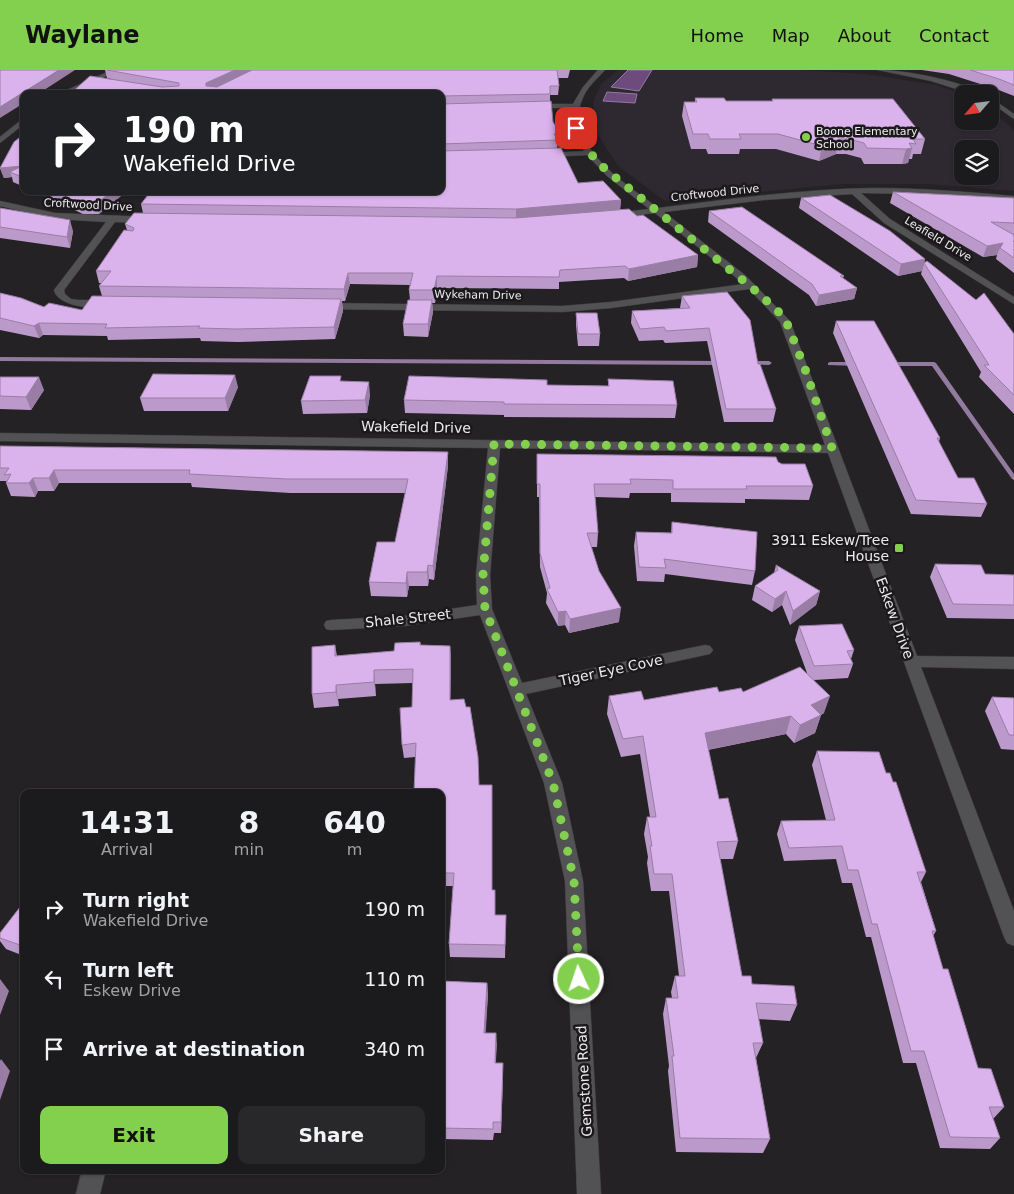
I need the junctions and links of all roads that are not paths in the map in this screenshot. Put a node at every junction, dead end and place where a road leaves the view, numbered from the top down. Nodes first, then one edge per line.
1 (117, 70) edge
2 (602, 70) edge
3 (881, 70) edge
4 (93, 80) junction
5 (112, 83) edge
6 (954, 86) edge
7 (70, 90) edge
8 (524, 106) edge
9 (576, 106) junction
10 (999, 106) edge
11 (1014, 117) edge
12 (20, 124) edge
13 (0, 141) edge
14 (590, 153) junction
15 (538, 155) edge
16 (854, 191) junction
17 (1014, 198) edge
18 (0, 203) edge
19 (656, 211) junction
20 (605, 217) edge
21 (113, 219) junction
22 (162, 220) edge
23 (750, 286) junction
24 (1014, 301) edge
25 (119, 303) edge
26 (316, 306) edge
27 (0, 437) edge
28 (494, 444) junction
29 (832, 448) junction
30 (485, 609) junction
31 (331, 625) dead end
32 (705, 650) dead end
33 (911, 661) junction
34 (1014, 663) edge
35 (518, 690) junction
36 (1014, 937) edge
37 (93, 1174) edge
38 (88, 1194) edge
39 (590, 1194) edge

1 - 4 street
2 - 9 street
3 - 6 street
4 - 5 street
4 - 7 street
8 - 9 street
9 - 14 street, Eskew Drive
10 - 11 street
12 - 13 street
14 - 15 street
14 - 19 street, Eskew Drive
16 - 17 street, Croftwood Drive
16 - 19 street, Croftwood Drive
16 - 24 street, Leafield Drive
18 - 21 street, Croftwood Drive
19 - 20 street, Croftwood Drive
19 - 23 street, Eskew Drive
21 - 22 street, Croftwood Drive
21 - 25 street
23 - 26 street, Wykeham Drive
23 - 29 street, Eskew Drive
27 - 28 street, Wakefield Drive
28 - 29 street, Wakefield Drive
28 - 30 street, Gemstone Road
29 - 33 street, Eskew Drive
30 - 31 street, Shale Street
30 - 35 street, Gemstone Road
32 - 35 street, Tiger Eye Cove
33 - 34 street
33 - 36 street, Eskew Drive
35 - 39 street, Gemstone Road
37 - 38 street

